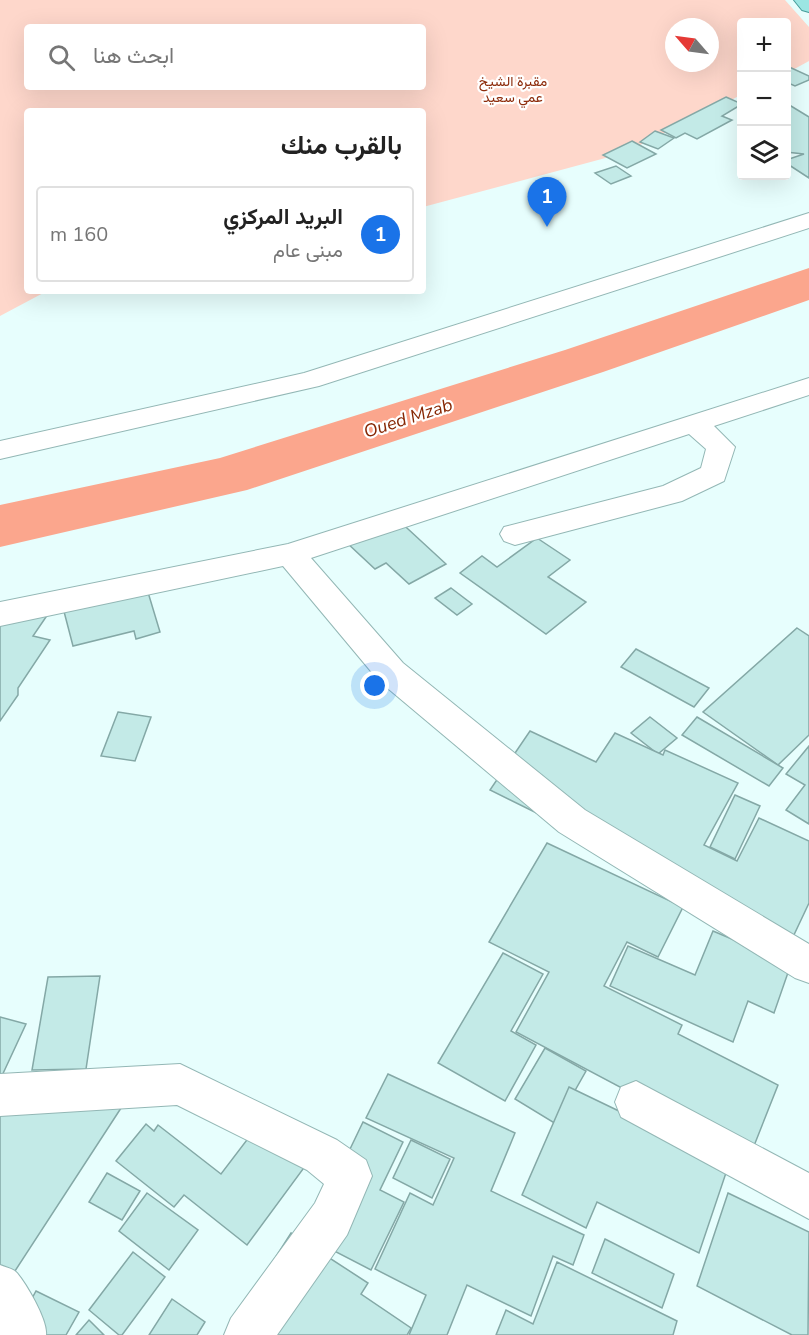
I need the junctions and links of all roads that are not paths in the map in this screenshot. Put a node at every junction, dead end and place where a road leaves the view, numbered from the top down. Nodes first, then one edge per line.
1 (803, 0) edge
2 (809, 6) edge
3 (809, 220) edge
4 (809, 386) edge
5 (694, 424) junction
6 (0, 450) edge
7 (515, 534) dead end
8 (290, 554) junction
9 (0, 614) edge
10 (809, 965) edge
11 (1, 1102) edge
12 (636, 1102) dead end
13 (809, 1197) edge
14 (0, 1288) edge
15 (22, 1335) edge
16 (248, 1335) edge

1 - 2 main road
3 - 6 street
4 - 5 street
5 - 7 street
5 - 8 street
8 - 9 street
8 - 10 street
11 - 16 street
12 - 13 street
14 - 15 street

